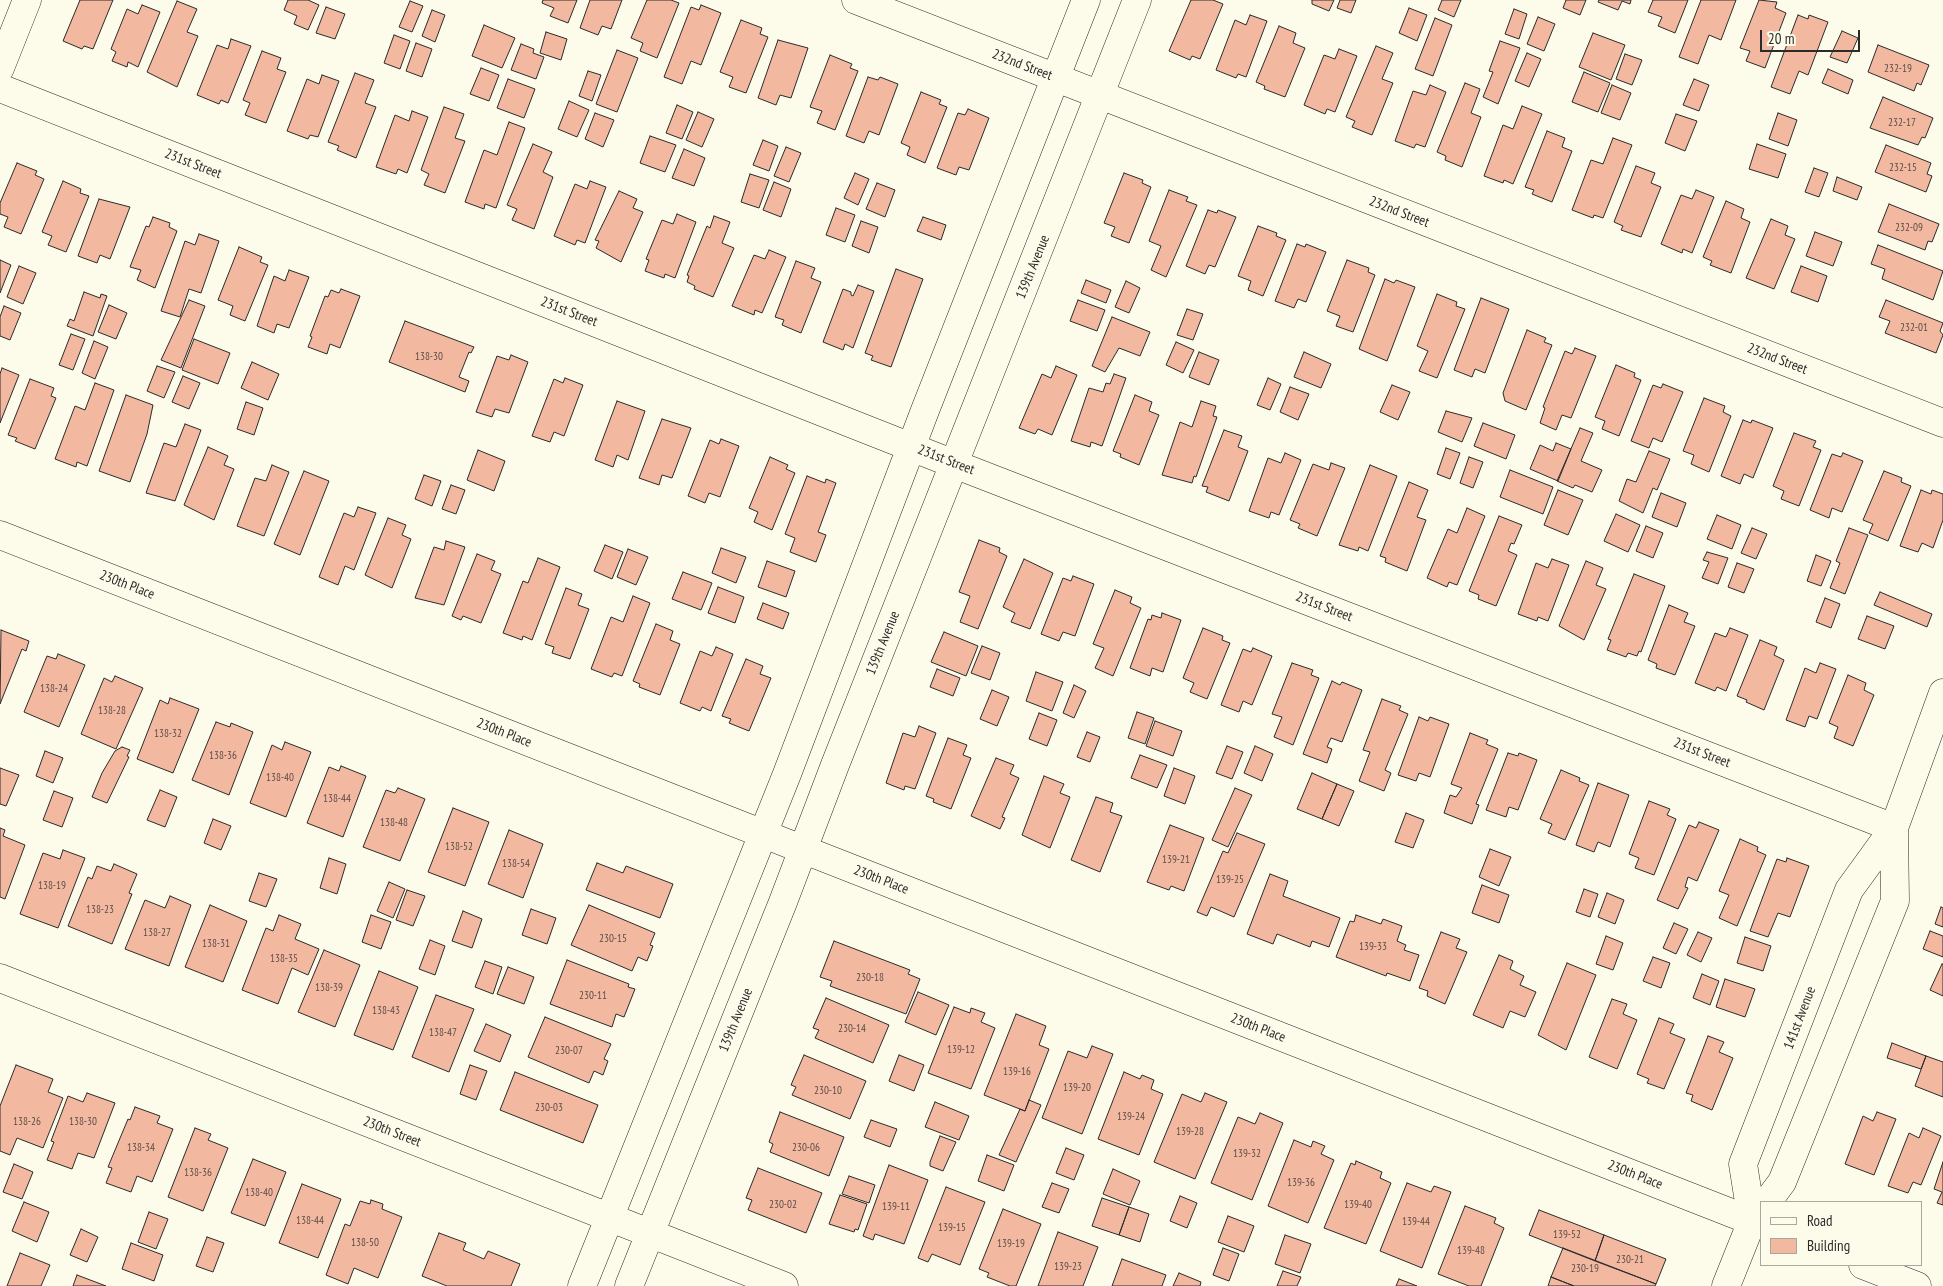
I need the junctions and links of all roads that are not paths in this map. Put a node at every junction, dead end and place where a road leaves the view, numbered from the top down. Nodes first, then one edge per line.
1 (27, 0) edge
2 (856, 0) edge
3 (1086, 0) edge
4 (1137, 0) edge
5 (0, 68) edge
6 (1054, 78) junction
7 (0, 88) edge
8 (1100, 96) junction
9 (1943, 423) edge
10 (912, 447) junction
11 (954, 464) junction
12 (0, 535) edge
13 (1943, 692) edge
14 (1894, 828) junction
15 (764, 834) junction
16 (803, 850) junction
17 (0, 978) edge
18 (1769, 1201) edge
19 (1760, 1214) edge
20 (609, 1217) junction
21 (649, 1234) junction
22 (1866, 1266) edge
23 (582, 1286) edge
24 (629, 1286) edge
25 (784, 1286) edge
26 (1726, 1286) edge
27 (1916, 1286) edge

1 - 5 street
2 - 6 street, 232nd Street
3 - 6 street
4 - 8 street, 139th Avenue
6 - 8 street, 232nd Street
6 - 10 street
7 - 10 street, 231st Street
8 - 9 street, 232nd Street
8 - 11 street, 139th Avenue
10 - 11 street, 231st Street
10 - 15 street
11 - 14 street, 231st Street
11 - 16 street, 139th Avenue
12 - 15 street, 230th Place
13 - 14 street, 141st Avenue
14 - 18 street, 141st Avenue
14 - 19 street, 141st Avenue
15 - 16 street, 230th Place
15 - 20 street
16 - 19 street, 230th Place
16 - 21 street, 139th Avenue
17 - 20 street, 230th Street
19 - 26 street, 141st Avenue
20 - 21 street, 230th Street
20 - 23 street
21 - 24 street, 139th Avenue
21 - 25 street, 230th Street
22 - 27 street

